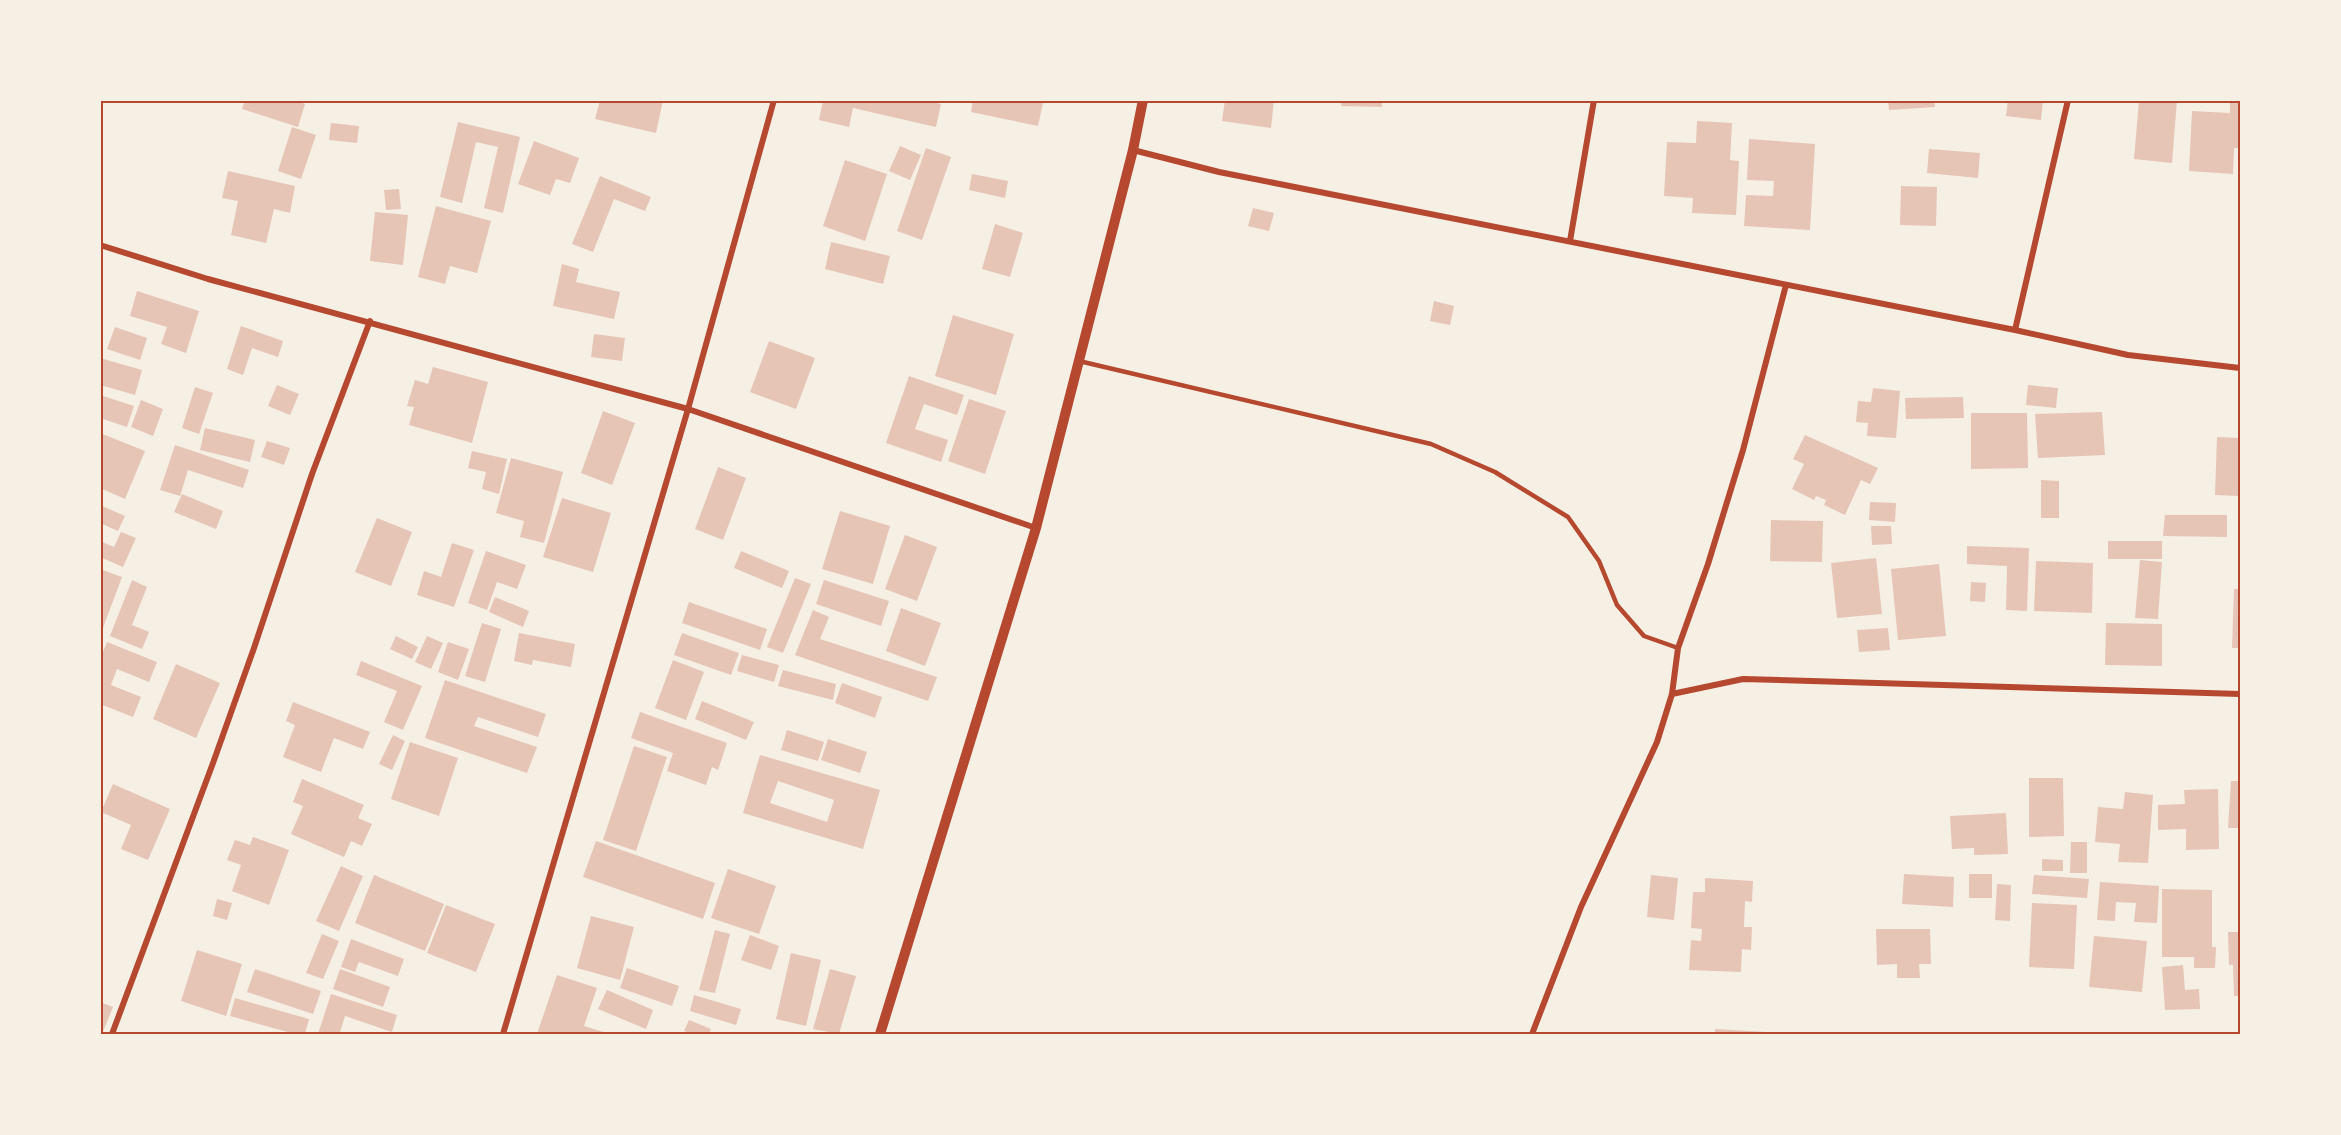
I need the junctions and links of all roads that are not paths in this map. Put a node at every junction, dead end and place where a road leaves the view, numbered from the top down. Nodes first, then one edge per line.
1 (774, 100) edge
2 (1143, 100) edge
3 (1594, 100) edge
4 (2068, 100) edge
5 (1133, 150) junction
6 (1570, 241) junction
7 (100, 245) edge
8 (1786, 285) junction
9 (370, 321) junction
10 (2015, 330) junction
11 (1079, 361) junction
12 (2241, 368) edge
13 (688, 409) junction
14 (1036, 528) junction
15 (1678, 648) junction
16 (1672, 694) junction
17 (2241, 694) edge
18 (112, 1035) edge
19 (503, 1035) edge
20 (880, 1035) edge
21 (1532, 1035) edge

1 - 13 street
2 - 5 street
3 - 6 street
4 - 10 street
5 - 6 street
5 - 11 street
6 - 8 street
7 - 9 street
8 - 10 street
8 - 15 street
9 - 13 street
9 - 18 street
10 - 12 street
11 - 14 street
11 - 15 lane
13 - 14 street
13 - 19 street
14 - 20 street
15 - 16 street
16 - 17 street
16 - 21 street

